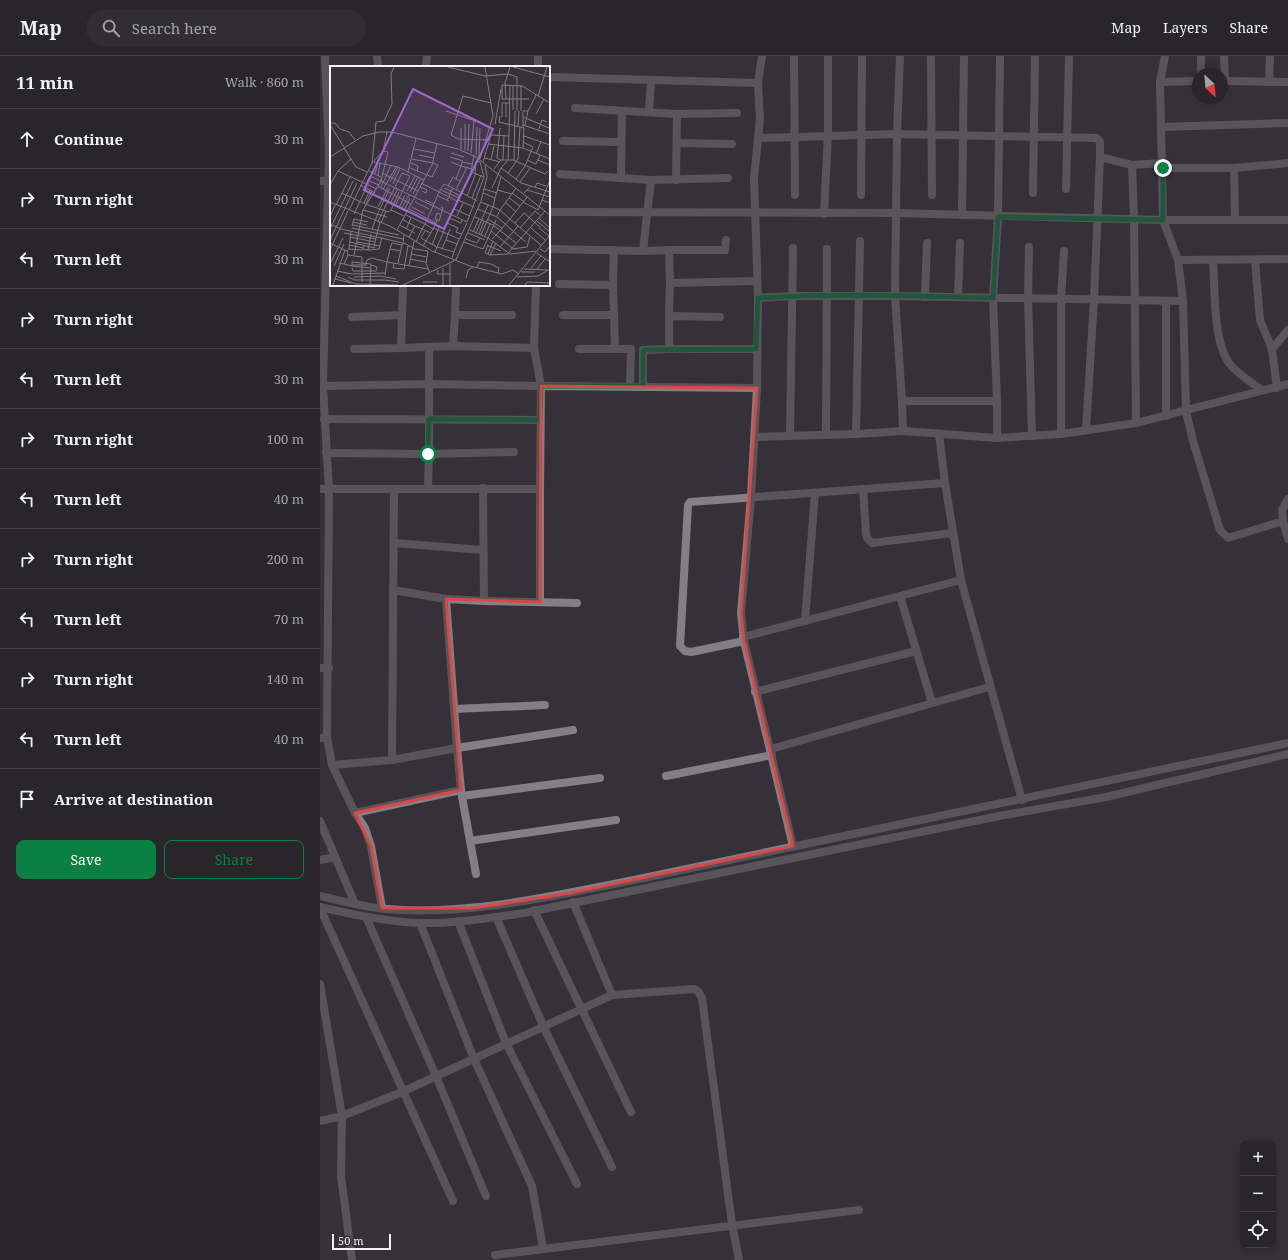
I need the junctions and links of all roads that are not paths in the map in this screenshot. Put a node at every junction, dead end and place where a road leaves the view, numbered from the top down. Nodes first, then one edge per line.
1 (325, 56) edge
2 (377, 56) edge
3 (427, 56) edge
4 (762, 56) edge
5 (794, 56) edge
6 (828, 56) edge
7 (862, 56) edge
8 (900, 56) edge
9 (931, 56) edge
10 (964, 56) edge
11 (1000, 56) edge
12 (1034, 56) edge
13 (1069, 56) edge
14 (1165, 56) edge
15 (1201, 56) edge
16 (1224, 56) edge
17 (1270, 56) edge
18 (378, 66) edge
19 (426, 66) edge
20 (1201, 68) edge
21 (1224, 68) edge
22 (328, 74) edge
23 (550, 77) edge
24 (651, 80) junction
25 (1228, 81) edge
26 (1160, 82) junction
27 (1192, 82) edge
28 (1269, 82) junction
29 (1288, 82) edge
30 (758, 83) junction
31 (575, 108) dead end
32 (622, 111) junction
33 (649, 112) junction
34 (738, 113) dead end
35 (677, 114) junction
36 (1288, 122) edge
37 (1162, 127) junction
38 (323, 128) edge
39 (862, 134) junction
40 (897, 134) junction
41 (932, 134) junction
42 (828, 135) junction
43 (964, 135) junction
44 (794, 136) junction
45 (998, 136) junction
46 (1034, 136) junction
47 (759, 138) junction
48 (1067, 138) junction
49 (562, 141) dead end
50 (622, 142) junction
51 (676, 143) junction
52 (732, 144) dead end
53 (1100, 157) junction
54 (1288, 163) edge
55 (1132, 165) junction
56 (1162, 165) junction
57 (1234, 168) junction
58 (560, 174) dead end
59 (621, 178) junction
60 (728, 178) dead end
61 (651, 180) junction
62 (676, 180) junction
63 (324, 181) edge
64 (1066, 189) dead end
65 (861, 194) dead end
66 (1033, 194) dead end
67 (795, 195) dead end
68 (932, 195) dead end
69 (550, 212) edge
70 (755, 212) junction
71 (896, 213) junction
72 (647, 214) junction
73 (824, 214) junction
74 (962, 215) junction
75 (326, 216) edge
76 (998, 217) junction
77 (1134, 218) junction
78 (1096, 219) junction
79 (1235, 219) junction
80 (1163, 220) junction
81 (1288, 220) edge
82 (726, 240) dead end
83 (860, 241) dead end
84 (927, 243) dead end
85 (960, 243) dead end
86 (1029, 247) dead end
87 (793, 248) dead end
88 (550, 249) edge
89 (826, 249) dead end
90 (614, 250) junction
91 (669, 250) junction
92 (643, 251) junction
93 (1064, 251) dead end
94 (1288, 259) edge
95 (1178, 260) junction
96 (1214, 260) junction
97 (1255, 260) junction
98 (757, 281) junction
99 (670, 283) junction
100 (559, 284) dead end
101 (613, 285) junction
102 (403, 286) edge
103 (456, 286) edge
104 (536, 286) edge
105 (792, 296) junction
106 (826, 296) junction
107 (895, 296) junction
108 (859, 297) junction
109 (925, 297) junction
110 (322, 298) edge
111 (758, 298) junction
112 (958, 298) junction
113 (993, 298) junction
114 (1028, 298) junction
115 (1061, 298) junction
116 (1094, 298) junction
117 (1135, 301) junction
118 (1183, 301) junction
119 (1166, 302) junction
120 (563, 314) dead end
121 (402, 315) junction
122 (455, 315) junction
123 (512, 315) dead end
124 (614, 315) junction
125 (669, 316) junction
126 (352, 317) dead end
127 (720, 317) dead end
128 (1288, 330) edge
129 (453, 346) junction
130 (401, 348) junction
131 (429, 348) junction
132 (534, 348) junction
133 (354, 349) dead end
134 (579, 349) dead end
135 (616, 349) junction
136 (669, 349) junction
137 (756, 349) junction
138 (1272, 349) junction
139 (429, 384) junction
140 (1288, 384) edge
141 (323, 386) junction
142 (541, 386) junction
143 (630, 386) junction
144 (643, 386) junction
145 (757, 388) junction
146 (1277, 388) junction
147 (1262, 390) junction
148 (322, 396) edge
149 (902, 401) junction
150 (997, 401) junction
151 (1186, 412) junction
152 (1166, 416) junction
153 (324, 419) junction
154 (429, 419) junction
155 (540, 420) junction
156 (1136, 423) junction
157 (1086, 430) junction
158 (903, 431) junction
159 (826, 434) junction
160 (856, 434) junction
161 (939, 434) junction
162 (1061, 434) junction
163 (790, 436) junction
164 (1032, 436) junction
165 (754, 437) junction
166 (997, 438) junction
167 (514, 452) dead end
168 (326, 453) junction
169 (428, 454) junction
170 (945, 483) junction
171 (483, 488) junction
172 (324, 489) edge
173 (428, 489) junction
174 (540, 489) junction
175 (394, 490) junction
176 (863, 490) junction
177 (815, 493) junction
178 (751, 497) junction
179 (1288, 499) edge
180 (1283, 521) junction
181 (953, 533) junction
182 (1288, 539) edge
183 (394, 543) junction
184 (483, 550) junction
185 (961, 580) junction
186 (393, 590) junction
187 (900, 596) junction
188 (446, 599) junction
189 (484, 601) junction
190 (540, 602) junction
191 (577, 603) dead end
192 (805, 621) junction
193 (743, 639) junction
194 (916, 651) junction
195 (324, 668) edge
196 (990, 687) junction
197 (755, 692) junction
198 (932, 703) junction
199 (545, 704) dead end
200 (455, 709) junction
201 (573, 730) dead end
202 (324, 738) edge
203 (1288, 743) edge
204 (457, 748) junction
205 (771, 752) junction
206 (1288, 754) edge
207 (392, 760) junction
208 (332, 765) junction
209 (666, 776) dead end
210 (600, 778) dead end
211 (461, 793) junction
212 (1022, 800) junction
213 (355, 813) junction
214 (616, 820) dead end
215 (320, 821) edge
216 (470, 841) junction
217 (794, 846) junction
218 (336, 857) junction
219 (320, 860) edge
220 (476, 874) dead end
221 (320, 896) edge
222 (573, 902) junction
223 (355, 904) junction
224 (320, 907) edge
225 (382, 908) junction
226 (534, 910) junction
227 (366, 917) junction
228 (496, 917) junction
229 (458, 921) junction
230 (420, 923) junction
231 (320, 984) edge
232 (612, 996) junction
233 (581, 1010) junction
234 (544, 1028) junction
235 (506, 1044) junction
236 (474, 1059) junction
237 (436, 1076) junction
238 (402, 1092) junction
239 (631, 1112) dead end
240 (342, 1116) junction
241 (320, 1121) edge
242 (612, 1167) dead end
243 (577, 1184) dead end
244 (486, 1196) dead end
245 (453, 1201) dead end
246 (859, 1210) dead end
247 (732, 1224) junction
248 (542, 1248) junction
249 (495, 1255) dead end
250 (352, 1260) edge
251 (739, 1260) edge

1 - 22 street
2 - 18 street
3 - 19 street
4 - 30 street
5 - 44 street
6 - 42 street
7 - 39 street
8 - 40 street
9 - 41 street
10 - 43 street
11 - 45 street
12 - 46 street
13 - 48 street
14 - 26 street
15 - 20 street
16 - 21 street
17 - 28 street
22 - 38 street
23 - 24 street
24 - 30 street
24 - 33 street
25 - 28 street
26 - 27 street
26 - 37 street
28 - 29 street
30 - 47 street
31 - 32 street
32 - 33 street
32 - 50 street
33 - 35 street
34 - 35 street
35 - 51 street
36 - 37 street
37 - 56 street
38 - 63 street
39 - 40 street
39 - 42 street
39 - 65 street
40 - 41 street
40 - 71 street
41 - 43 street
41 - 68 street
42 - 44 street
42 - 73 street
43 - 45 street
43 - 74 street
44 - 47 street
44 - 67 street
45 - 46 street
45 - 76 street
46 - 48 street
46 - 66 street
47 - 70 street
48 - 53 street
48 - 64 street
49 - 50 street
50 - 59 street
51 - 52 street
51 - 62 street
53 - 55 street
53 - 78 street
54 - 57 street
55 - 56 street
55 - 77 street
56 - 57 street
56 - 80 street
57 - 79 street
58 - 59 street
59 - 61 street
60 - 62 street
61 - 62 street
61 - 72 street
63 - 75 street
69 - 72 street
70 - 72 street
70 - 73 street
70 - 98 street
71 - 73 street
71 - 74 street
71 - 107 street
72 - 92 street
74 - 76 street
75 - 110 street
76 - 78 street
76 - 113 street
77 - 78 street
77 - 80 street
77 - 117 street
78 - 116 street
79 - 80 street
79 - 81 street
80 - 95 street
82 - 91 street
83 - 108 street
84 - 109 street
85 - 112 street
86 - 114 street
87 - 105 street
88 - 90 street
89 - 106 street
90 - 92 street
90 - 101 street
91 - 92 street
91 - 99 street
93 - 115 street
94 - 97 street
95 - 96 street
95 - 118 street
96 - 97 street
96 - 147 street
97 - 138 street
98 - 99 street
98 - 111 street
99 - 125 street
100 - 101 street
101 - 124 street
102 - 121 street
103 - 122 street
104 - 132 street
105 - 106 street
105 - 111 street
105 - 163 street
106 - 108 street
106 - 159 street
107 - 108 street
107 - 109 street
107 - 149 street
108 - 160 street
109 - 112 street
110 - 141 street
111 - 137 street
112 - 113 street
113 - 114 street
113 - 150 street
114 - 115 street
114 - 164 street
115 - 116 street
115 - 162 street
116 - 117 street
116 - 157 street
117 - 119 street
117 - 156 street
118 - 119 street
118 - 151 street
119 - 152 street
120 - 124 street
121 - 126 street
121 - 130 street
122 - 123 street
122 - 129 street
124 - 135 street
125 - 127 street
125 - 136 street
128 - 138 street
129 - 131 street
129 - 132 street
130 - 131 street
130 - 133 street
131 - 139 street
132 - 142 street
134 - 135 street
135 - 143 street
136 - 137 street
136 - 144 street
137 - 145 street
138 - 146 street
139 - 141 street
139 - 142 street
139 - 154 street
140 - 146 street
141 - 148 street
142 - 143 street
142 - 155 street
143 - 144 street
144 - 145 street
145 - 165 street
146 - 147 street
147 - 151 street
148 - 153 street
149 - 150 street
149 - 158 street
150 - 166 street
151 - 152 street
151 - 180 street
152 - 156 street
153 - 154 street
153 - 168 street
154 - 155 street
154 - 169 street
155 - 174 street
156 - 157 street
157 - 162 street
158 - 160 street
158 - 161 street
159 - 160 street
159 - 163 street
161 - 166 street
161 - 170 street
162 - 164 street
163 - 165 street
164 - 166 street
165 - 178 street
167 - 169 street
168 - 169 street
168 - 172 street
169 - 173 street
170 - 176 street
170 - 181 street
171 - 173 street
171 - 174 street
171 - 184 street
172 - 175 street
172 - 195 street
173 - 175 street
174 - 190 street
175 - 183 street
176 - 177 street
176 - 181 street
177 - 178 street
177 - 192 street
178 - 193 street
178 - 193 street
179 - 180 street
180 - 182 street
181 - 185 street
183 - 184 street
183 - 186 street
184 - 189 street
185 - 187 street
185 - 196 street
186 - 188 street
186 - 207 street
187 - 192 street
187 - 194 street
188 - 189 street
188 - 200 street
189 - 190 street
190 - 191 street
192 - 193 street
193 - 197 street
194 - 197 street
194 - 198 street
195 - 202 street
196 - 198 street
196 - 212 street
197 - 205 street
198 - 205 street
199 - 200 street
200 - 204 street
201 - 204 street
202 - 208 street
203 - 212 street
204 - 207 street
204 - 211 street
205 - 209 street
205 - 217 street
206 - 222 street
207 - 208 street
208 - 213 street
210 - 211 street
211 - 213 street
211 - 216 street
212 - 217 street
213 - 225 street
214 - 216 street
215 - 218 street
216 - 220 street
217 - 225 street
218 - 219 street
218 - 223 street
221 - 223 street
222 - 226 street
222 - 232 street
223 - 225 street
224 - 227 street
224 - 238 street
226 - 228 street
226 - 233 street
227 - 230 street
227 - 237 street
228 - 229 street
228 - 234 street
229 - 230 street
229 - 235 street
230 - 236 street
231 - 240 street
232 - 233 street
232 - 247 street
233 - 234 street
233 - 239 street
234 - 235 street
234 - 242 street
235 - 236 street
235 - 243 street
236 - 237 street
236 - 248 street
237 - 238 street
237 - 244 street
238 - 240 street
238 - 245 street
240 - 241 street
240 - 250 street
246 - 247 street
247 - 248 street
247 - 251 street
248 - 249 street

